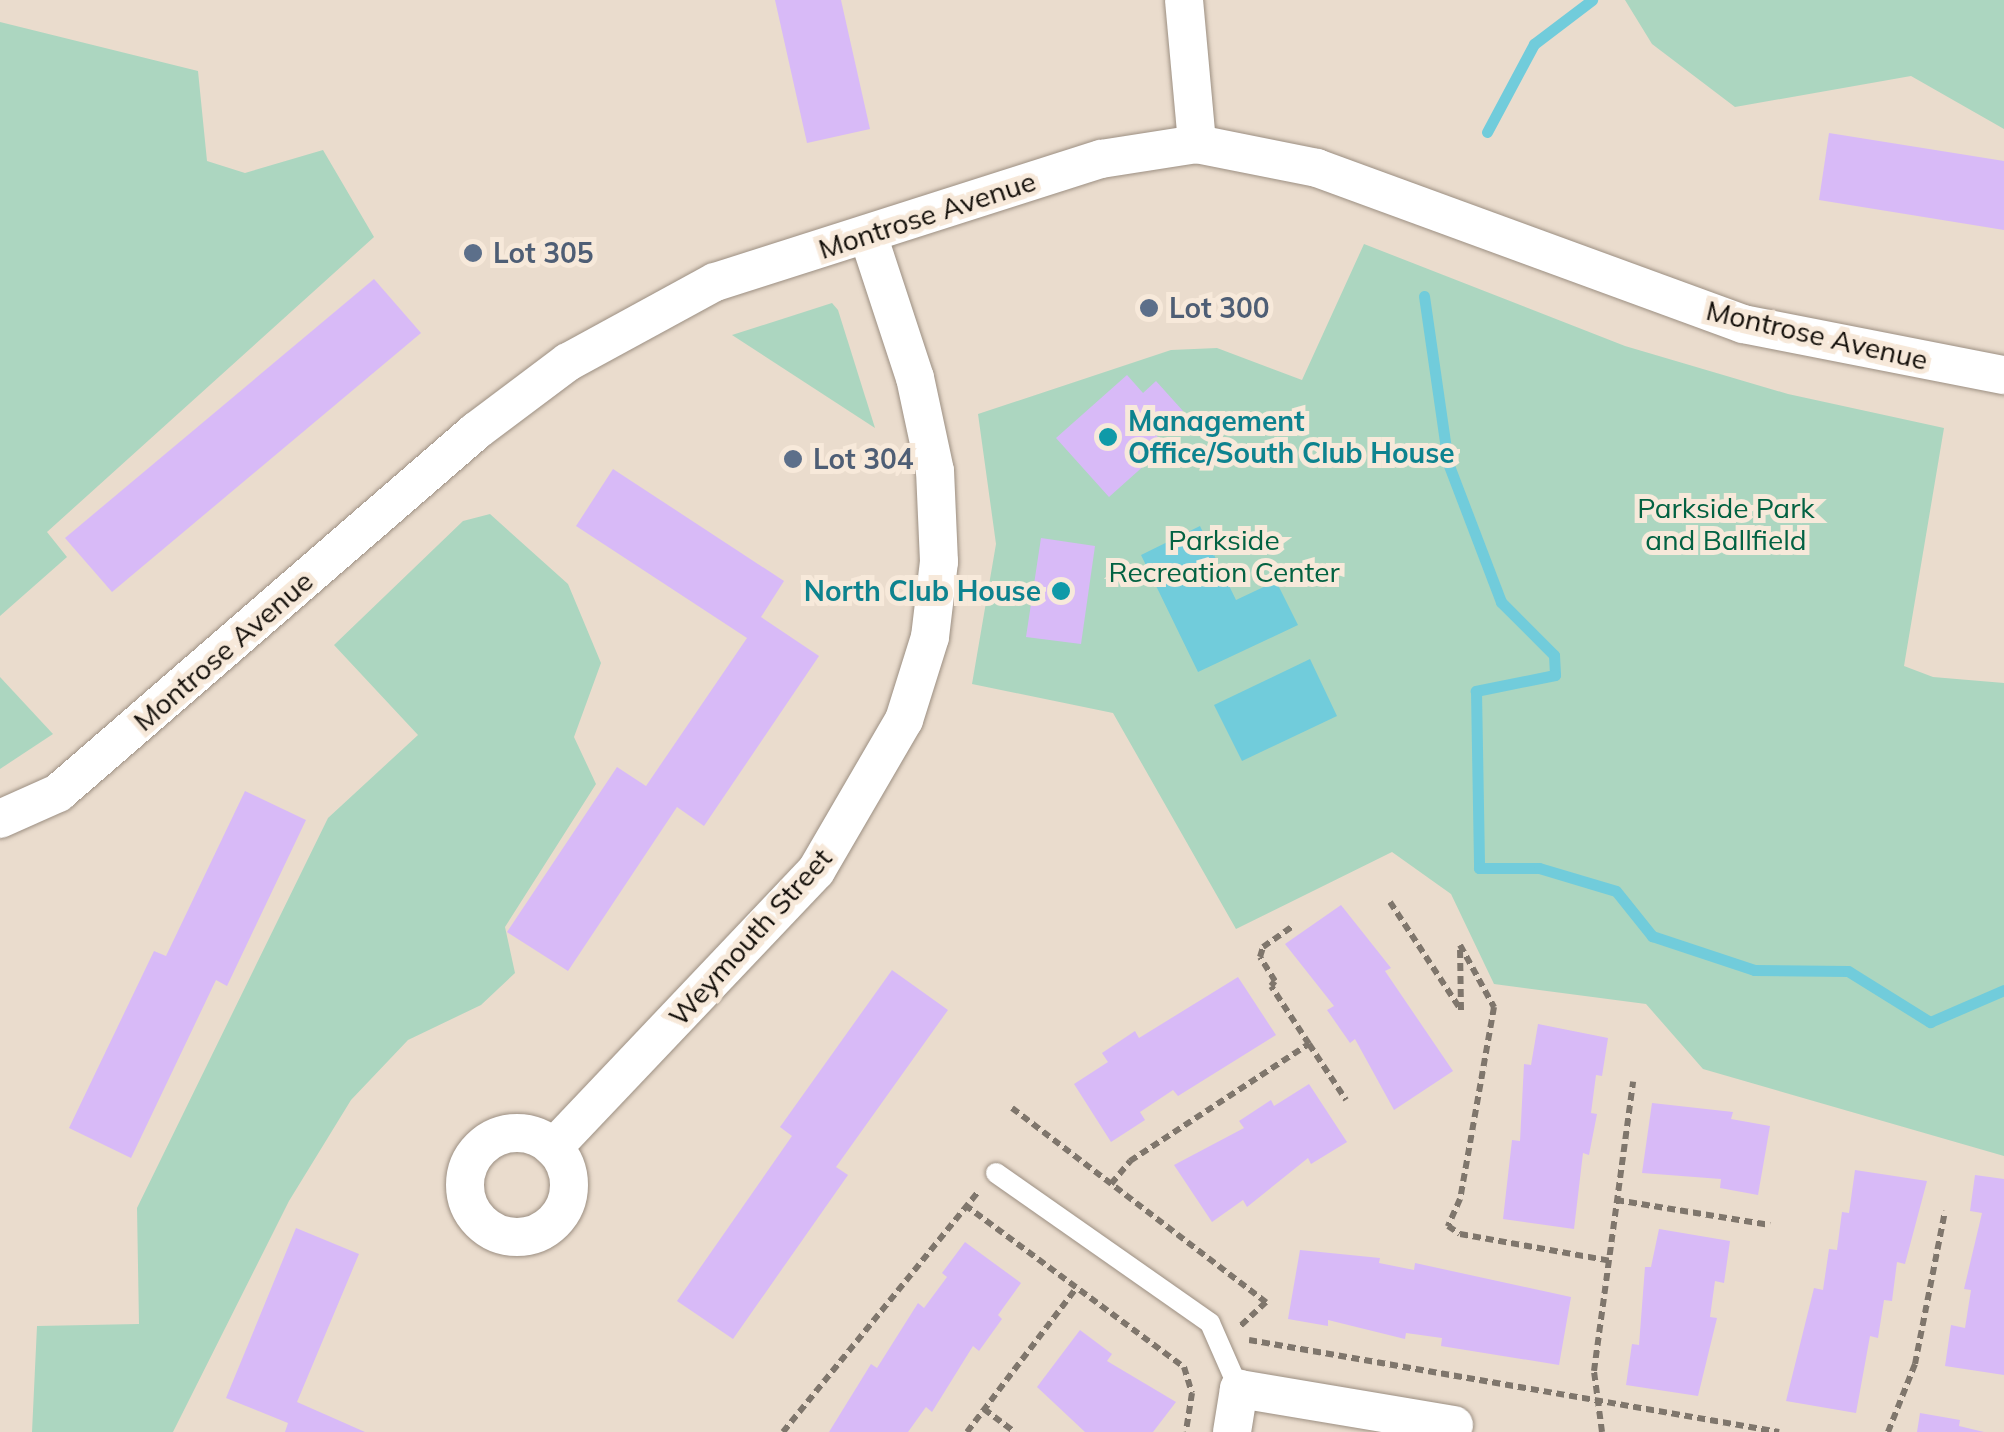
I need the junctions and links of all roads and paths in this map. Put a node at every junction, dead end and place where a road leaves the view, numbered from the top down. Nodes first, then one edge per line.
1 (1184, 0) edge
2 (1197, 144) junction
3 (868, 235) junction
4 (2004, 375) edge
5 (0, 819) edge
6 (1390, 902) dead end
7 (1293, 926) dead end
8 (1309, 1044) junction
9 (1633, 1082) dead end
10 (1346, 1100) dead end
11 (1012, 1108) dead end
12 (553, 1148) dead end
13 (996, 1173) joint
14 (1111, 1184) junction
15 (1616, 1200) junction
16 (965, 1205) junction
17 (1945, 1210) dead end
18 (1770, 1225) dead end
19 (1610, 1261) junction
20 (1077, 1287) junction
21 (1239, 1390) junction
22 (1598, 1396) junction
23 (983, 1408) junction
24 (1454, 1425) dead end
25 (784, 1432) edge
26 (967, 1432) edge
27 (1015, 1432) edge
28 (1186, 1432) edge
29 (1232, 1432) edge
30 (1602, 1432) edge
31 (1779, 1432) edge
32 (1888, 1432) edge

1 - 2 street
2 - 3 street, Montrose Avenue
2 - 4 street, Montrose Avenue
3 - 5 street, Montrose Avenue
3 - 12 street, Weymouth Street
6 - 19 path
7 - 8 path
8 - 10 path
8 - 14 path
9 - 15 path
11 - 14 path
13 - 16 path
13 - 21 lane
14 - 22 path
15 - 18 path
15 - 19 path
16 - 20 path
16 - 25 path
17 - 32 path
19 - 22 path
20 - 23 path
20 - 28 path
21 - 24 street
21 - 29 street
22 - 30 path
22 - 31 path
23 - 26 path
23 - 27 path

